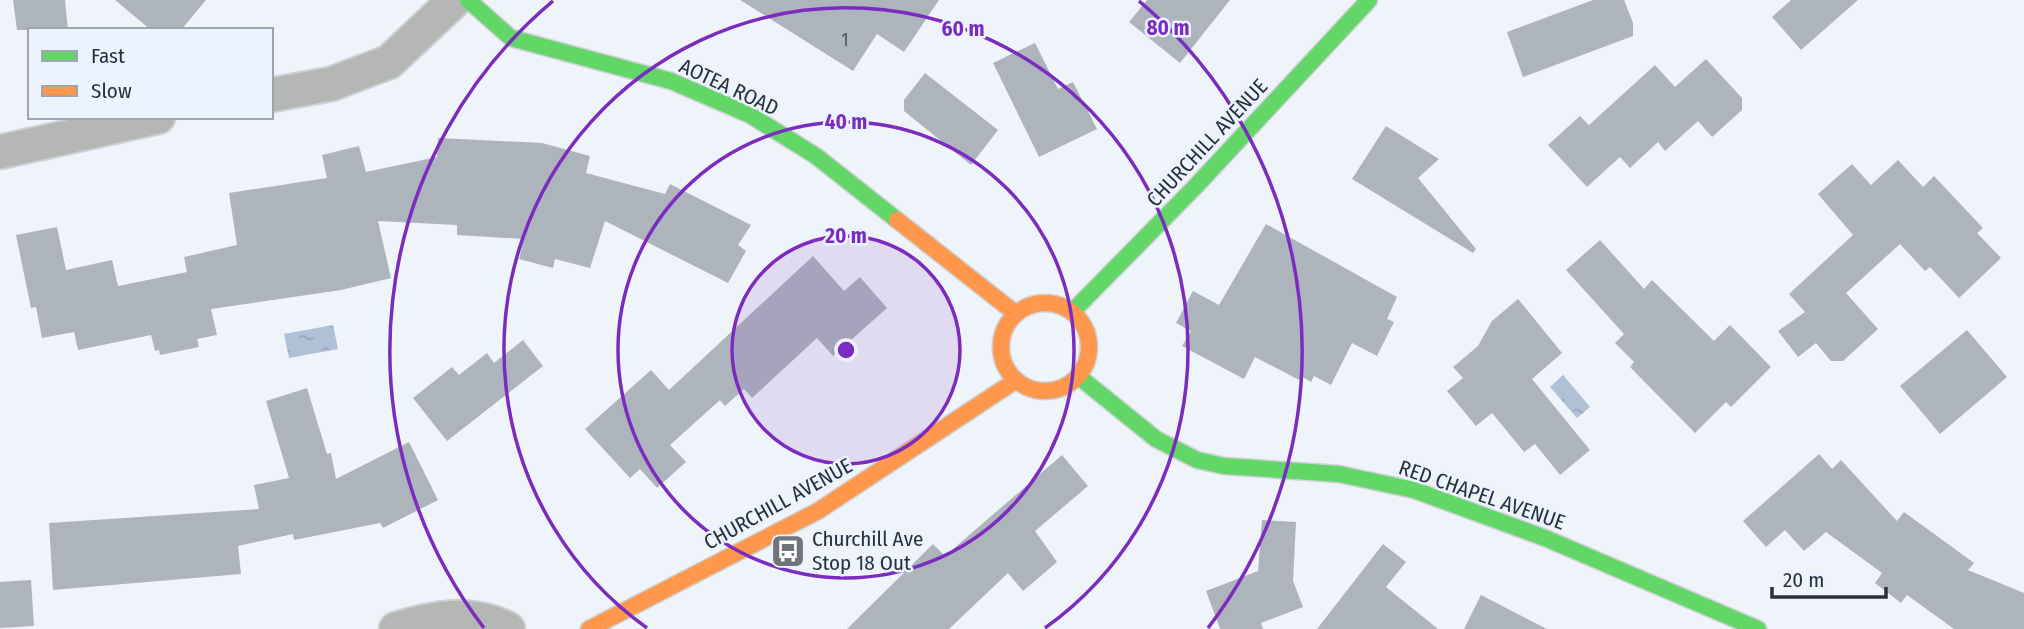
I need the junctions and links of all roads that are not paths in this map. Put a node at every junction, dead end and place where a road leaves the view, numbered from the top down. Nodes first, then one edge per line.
1 (455, 0) edge
2 (468, 0) edge
3 (1369, 0) edge
4 (273, 95) edge
5 (149, 119) edge
6 (0, 152) edge
7 (1072, 312) junction
8 (1015, 313) junction
9 (1078, 376) junction
10 (1015, 381) junction
11 (396, 629) edge
12 (508, 629) edge
13 (589, 629) edge
14 (1758, 629) edge

1 - 4 street
2 - 8 street, AOTEA ROAD
3 - 7 street, CHURCHILL AVENUE
5 - 6 street
7 - 8 street
7 - 9 street
8 - 10 street
9 - 10 street
9 - 14 street, RED CHAPEL AVENUE
10 - 13 street, CHURCHILL AVENUE
11 - 12 street

